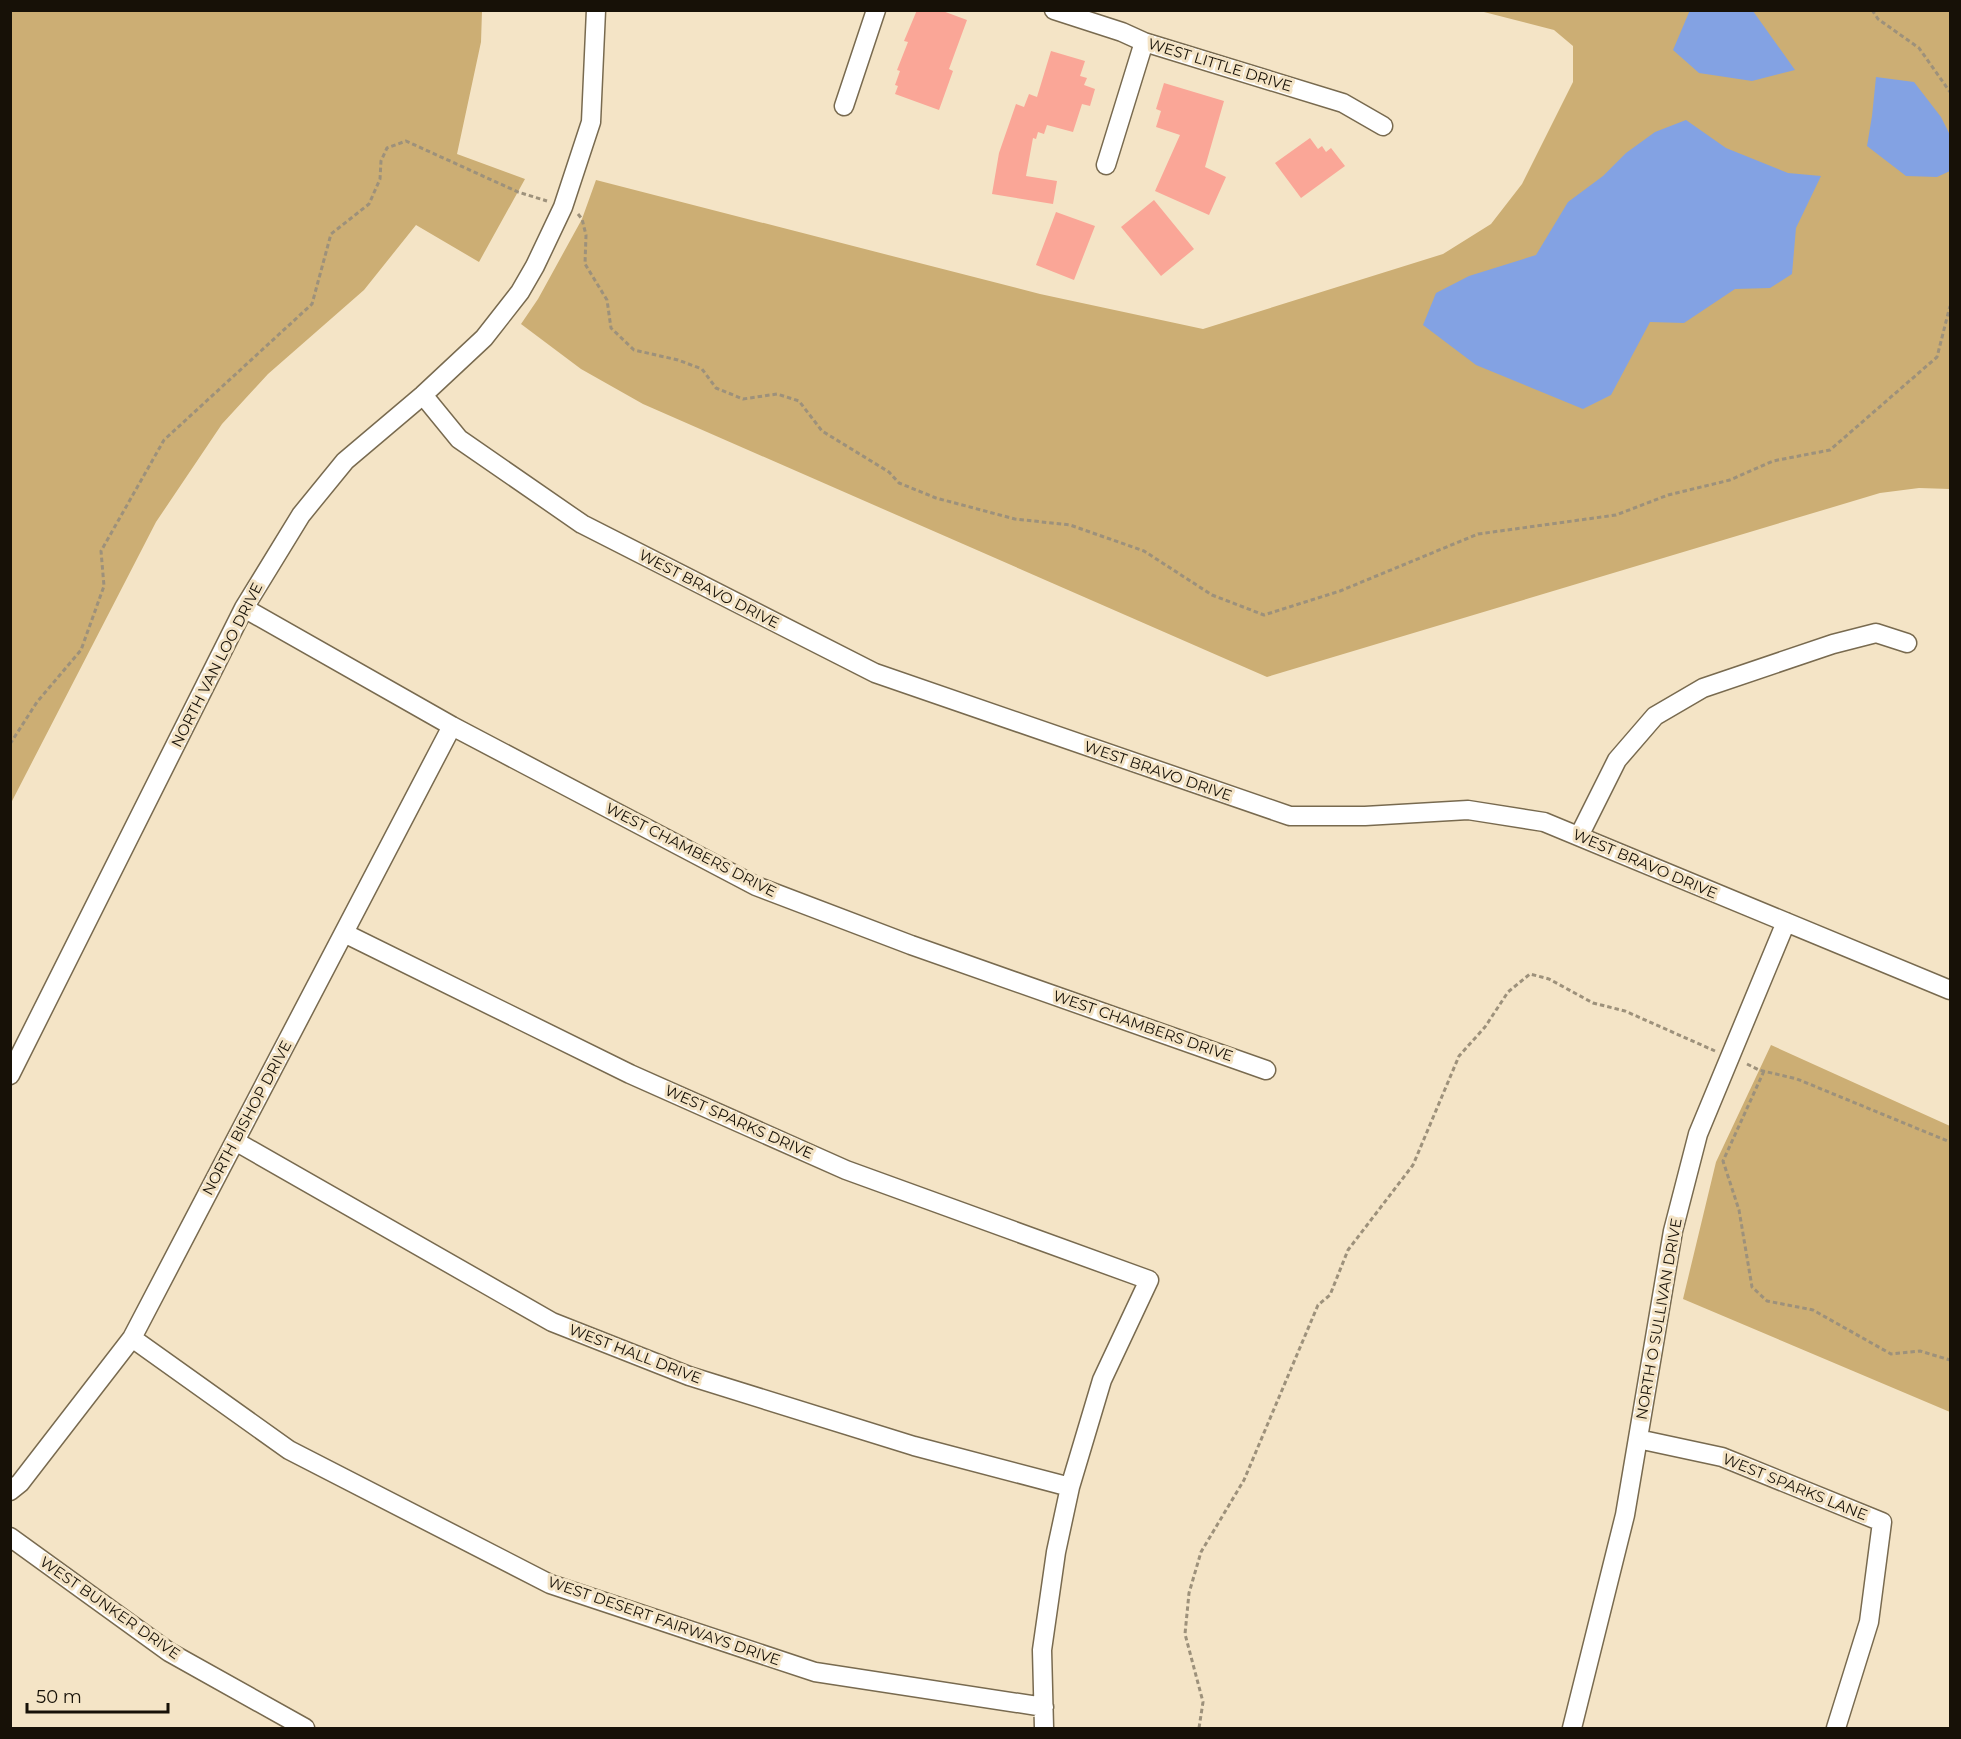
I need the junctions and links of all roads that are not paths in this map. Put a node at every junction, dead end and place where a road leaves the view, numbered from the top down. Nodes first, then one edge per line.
1 (596, 10) edge
2 (876, 10) edge
3 (1054, 10) edge
4 (1144, 42) junction
5 (844, 106) dead end
6 (1383, 126) dead end
7 (1106, 165) dead end
8 (423, 395) junction
9 (244, 608) junction
10 (1907, 643) dead end
11 (453, 726) junction
12 (1579, 836) junction
13 (1786, 922) junction
14 (344, 933) junction
15 (1950, 990) edge
16 (1266, 1070) dead end
17 (10, 1075) edge
18 (235, 1141) junction
19 (132, 1338) junction
20 (1638, 1439) junction
21 (1070, 1487) junction
22 (10, 1491) edge
23 (10, 1537) edge
24 (1044, 1707) junction
25 (305, 1728) edge
26 (1044, 1728) edge
27 (1572, 1728) edge
28 (1836, 1728) edge

1 - 8 street, NORTH VAN LOO DRIVE
2 - 5 street
3 - 4 street, WEST LITTLE DRIVE
4 - 6 street, WEST LITTLE DRIVE
4 - 7 street
8 - 9 street, NORTH VAN LOO DRIVE
8 - 12 street, WEST BRAVO DRIVE
9 - 11 street, WEST CHAMBERS DRIVE
9 - 17 street, NORTH VAN LOO DRIVE
10 - 12 street
11 - 14 street, NORTH BISHOP DRIVE
11 - 16 street, WEST CHAMBERS DRIVE
12 - 13 street, WEST BRAVO DRIVE
13 - 15 street, WEST BRAVO DRIVE
13 - 20 street, NORTH O SULLIVAN DRIVE
14 - 18 street, NORTH BISHOP DRIVE
14 - 21 street, WEST SPARKS DRIVE
18 - 19 street, NORTH BISHOP DRIVE
18 - 21 street, WEST HALL DRIVE
19 - 22 street, NORTH BISHOP DRIVE
19 - 24 street, WEST DESERT FAIRWAYS DRIVE
20 - 27 street, NORTH O SULLIVAN DRIVE
20 - 28 street, WEST SPARKS LANE
21 - 24 street
23 - 25 street, WEST BUNKER DRIVE
24 - 26 street

